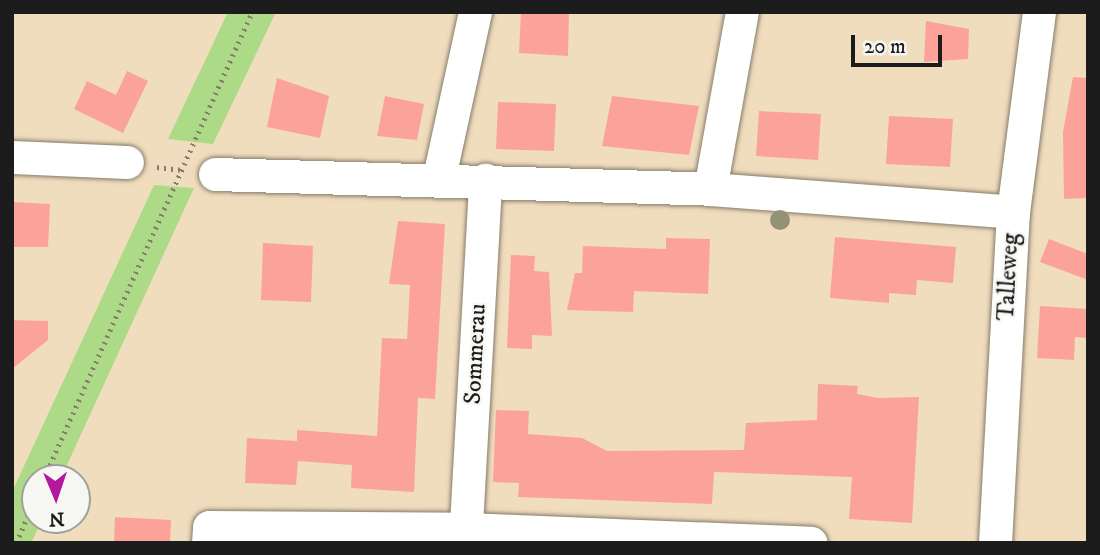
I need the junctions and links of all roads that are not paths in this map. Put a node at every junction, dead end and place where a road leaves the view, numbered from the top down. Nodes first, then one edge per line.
1 (475, 12) edge
2 (742, 12) edge
3 (1039, 12) edge
4 (12, 157) edge
5 (127, 162) dead end
6 (215, 174) dead end
7 (439, 177) junction
8 (485, 180) junction
9 (710, 190) junction
10 (1013, 212) junction
11 (466, 536) edge
12 (208, 543) edge
13 (811, 543) edge
14 (995, 543) edge

1 - 7 street
2 - 9 street
3 - 10 street, Talleweg
4 - 5 street
6 - 7 street
7 - 8 street
8 - 9 street
8 - 11 street, Sommerau
9 - 10 street
10 - 14 street, Talleweg
11 - 12 street
11 - 13 street

